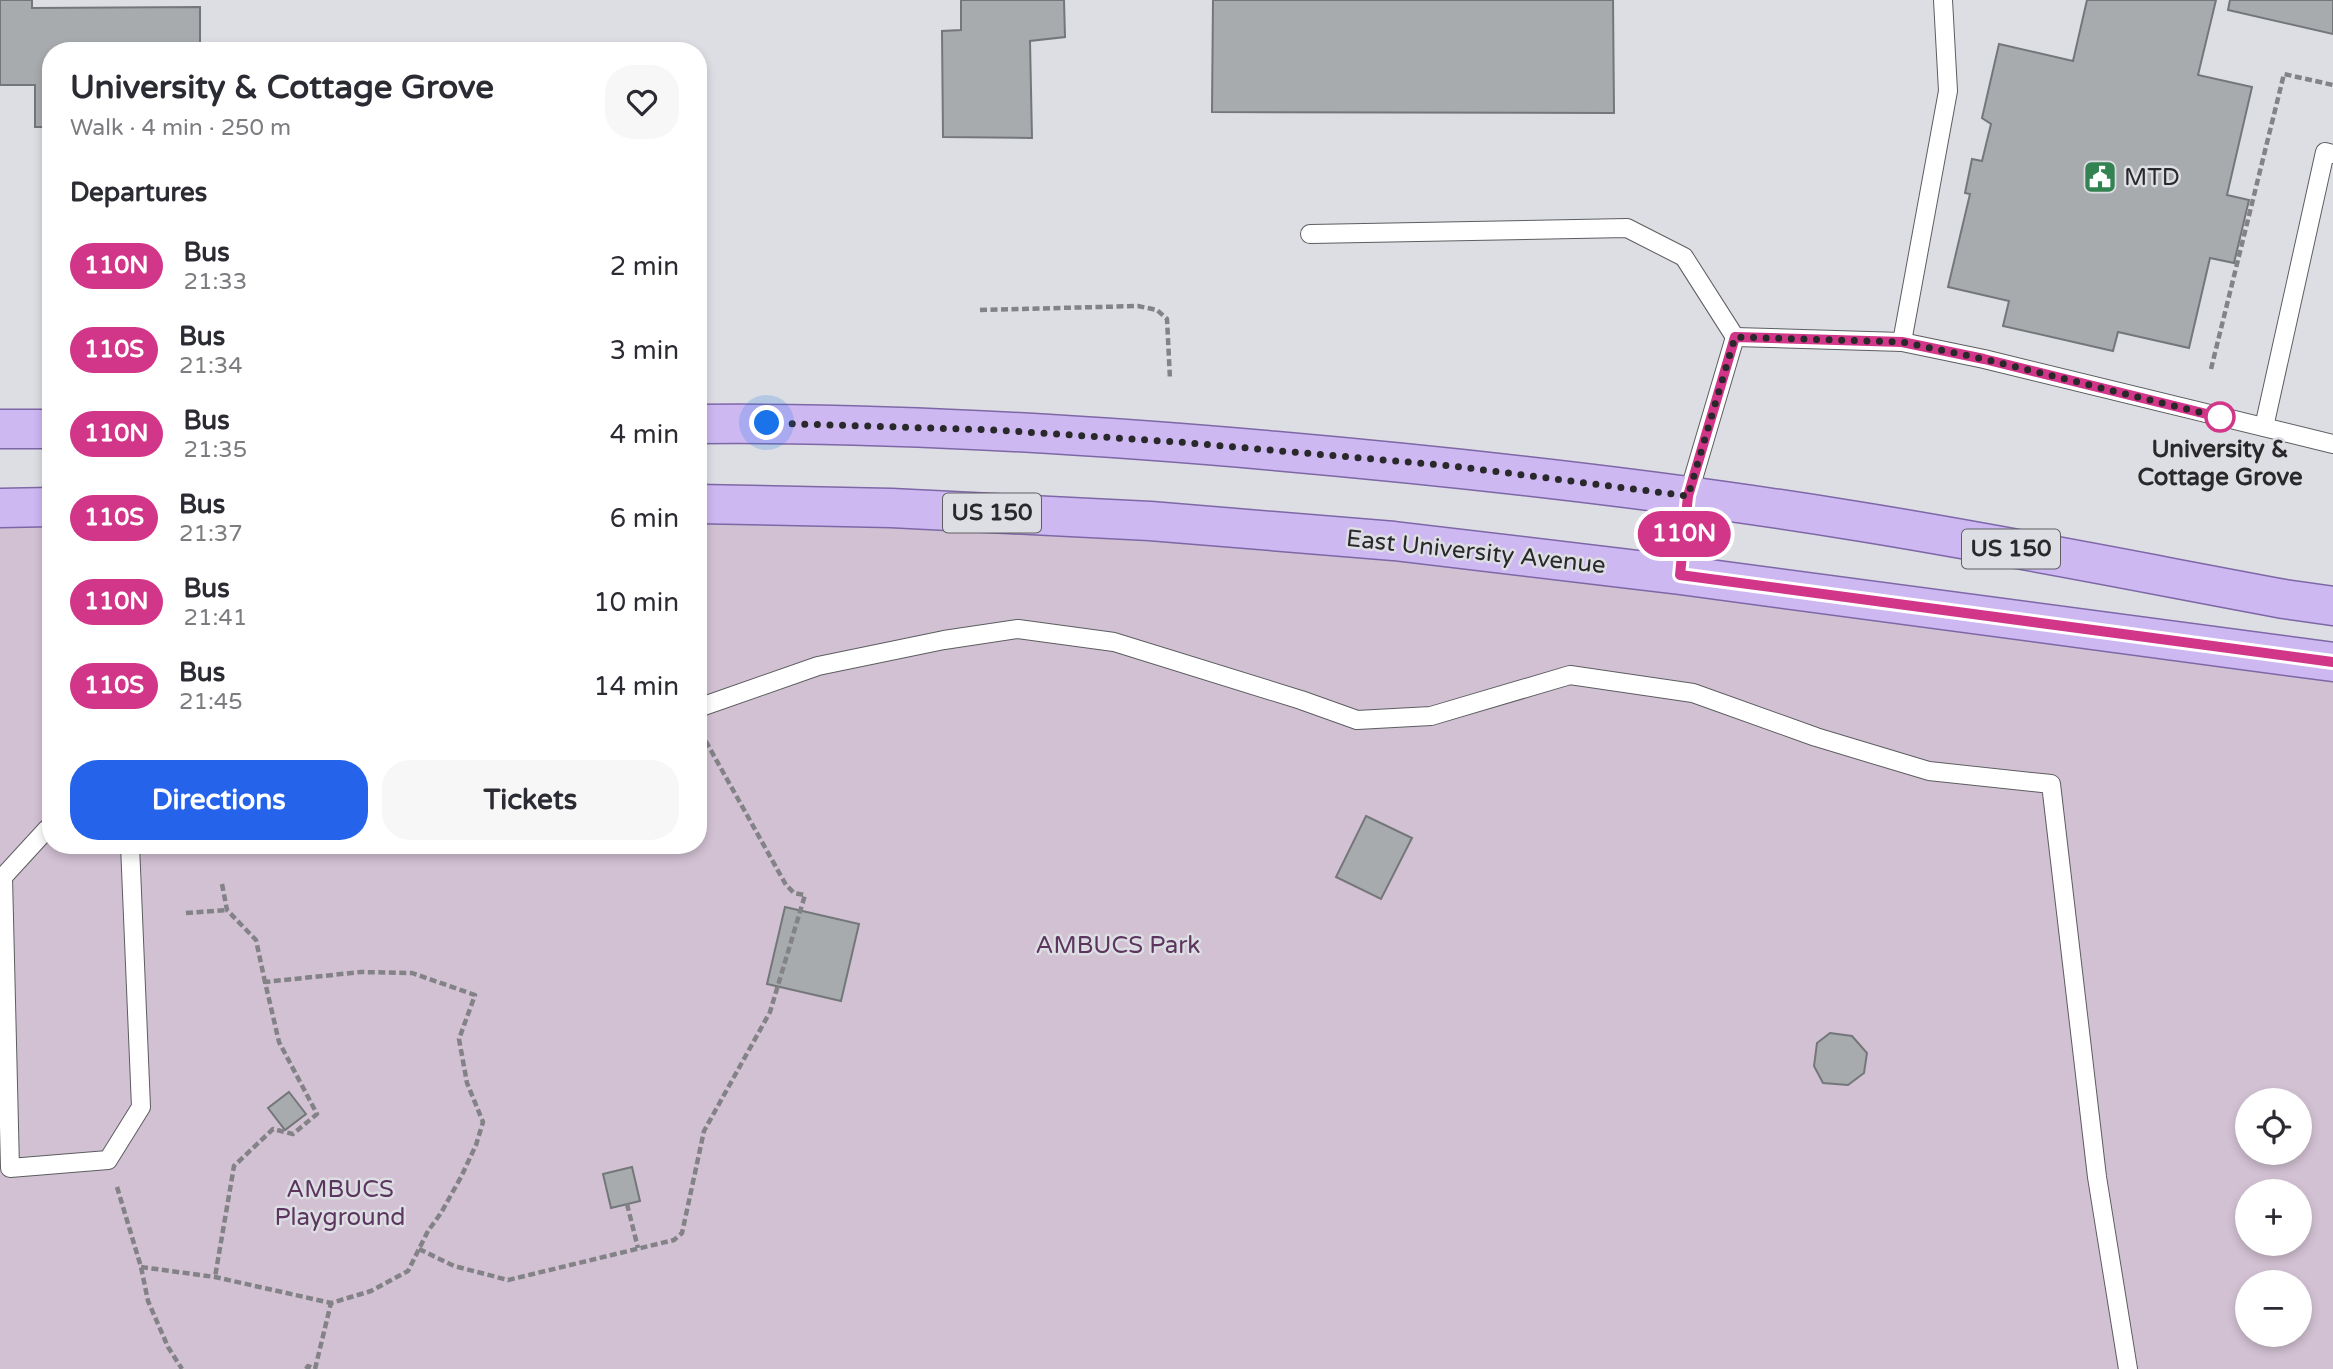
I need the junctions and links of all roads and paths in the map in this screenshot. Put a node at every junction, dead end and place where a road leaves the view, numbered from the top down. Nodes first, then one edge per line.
1 (1943, 0) edge
2 (2333, 85) edge
3 (2333, 154) edge
4 (1310, 234) dead end
5 (981, 310) dead end
6 (1735, 337) junction
7 (1902, 342) junction
8 (2211, 369) dead end
9 (1170, 379) dead end
10 (707, 424) edge
11 (2264, 428) junction
12 (0, 429) edge
13 (42, 429) edge
14 (2333, 444) edge
15 (1688, 496) junction
16 (707, 504) edge
17 (0, 508) edge
18 (42, 508) edge
19 (1680, 575) junction
20 (2333, 606) edge
21 (2333, 662) edge
22 (707, 705) edge
23 (707, 744) edge
24 (42, 834) edge
25 (130, 854) edge
26 (222, 884) dead end
27 (227, 910) junction
28 (186, 913) dead end
29 (265, 982) junction
30 (108, 1160) junction
31 (627, 1204) dead end
32 (638, 1248) junction
33 (419, 1249) junction
34 (141, 1267) junction
35 (215, 1277) junction
36 (331, 1303) junction
37 (182, 1369) edge
38 (306, 1369) edge
39 (315, 1369) edge
40 (2128, 1369) edge

1 - 7 lane
2 - 8 path
3 - 11 lane
4 - 6 lane
5 - 9 path
6 - 7 lane
6 - 15 lane
7 - 11 lane
10 - 15 main road, US 150
11 - 14 lane
12 - 13 main road
15 - 19 lane
15 - 20 main road, US 150
16 - 19 main road, East University Avenue / US 150
17 - 18 main road
19 - 21 main road, East University Avenue / US 150
22 - 40 lane
23 - 32 path
24 - 30 lane
25 - 30 lane
26 - 27 path
27 - 28 path
27 - 29 path
29 - 33 path
29 - 35 path
30 - 34 path
31 - 32 path
32 - 33 path
33 - 36 path
34 - 35 path
34 - 37 path
35 - 36 path
36 - 39 path
38 - 39 path

